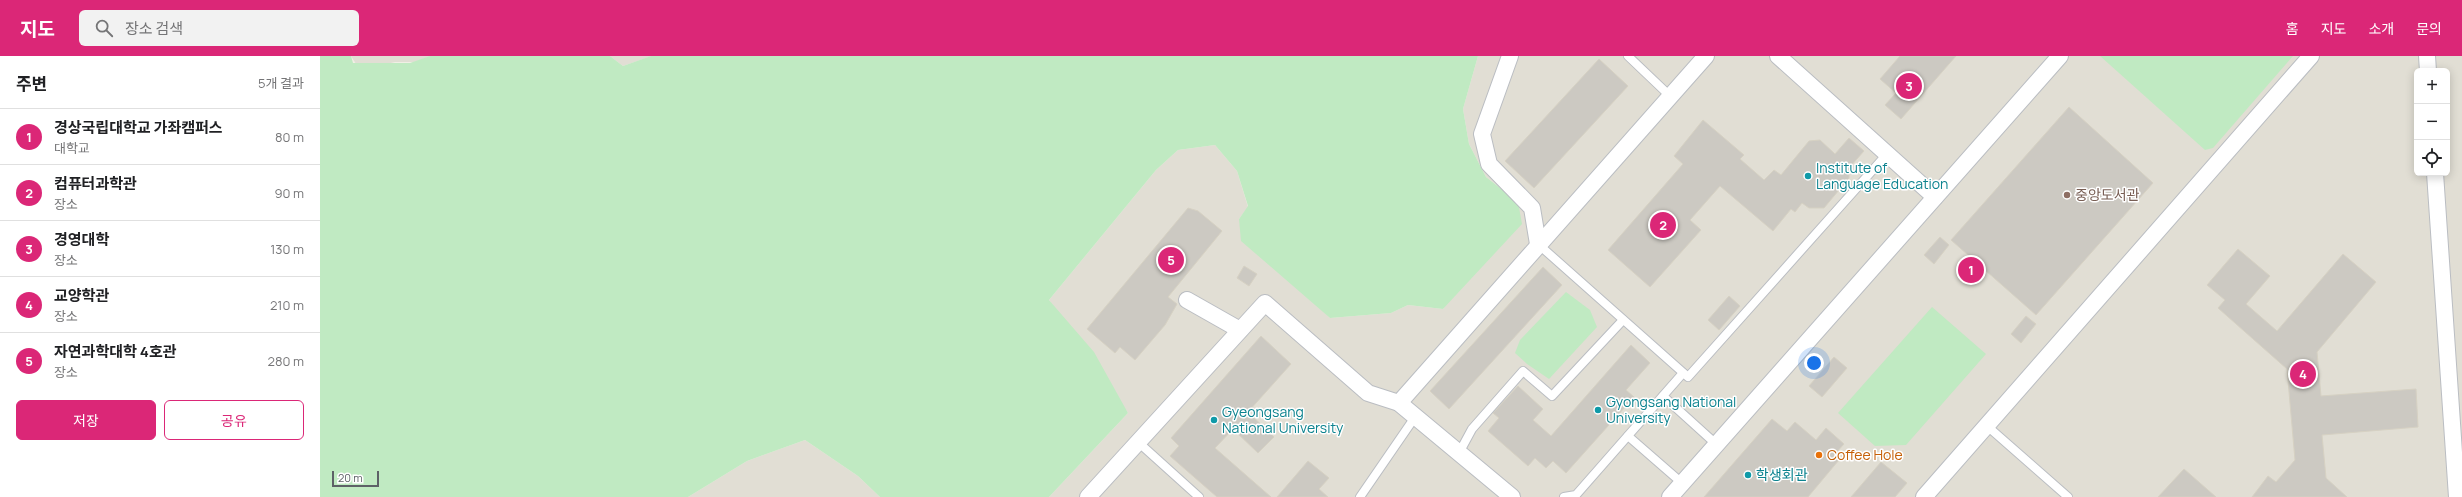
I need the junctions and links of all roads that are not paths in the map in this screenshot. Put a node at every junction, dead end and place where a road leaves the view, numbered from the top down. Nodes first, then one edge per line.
1 (1510, 56) edge
2 (1628, 56) edge
3 (1706, 56) edge
4 (1778, 56) edge
5 (2060, 56) edge
6 (2311, 56) edge
7 (2427, 56) edge
8 (2428, 68) edge
9 (1670, 96) junction
10 (1887, 154) junction
11 (2434, 176) edge
12 (1935, 197) junction
13 (1538, 244) junction
14 (1187, 300) dead end
15 (1623, 320) junction
16 (1240, 330) junction
17 (1683, 373) junction
18 (1663, 396) junction
19 (1399, 403) junction
20 (1415, 417) junction
21 (1986, 425) junction
22 (1628, 436) junction
23 (1138, 442) junction
24 (1716, 444) junction
25 (1459, 453) junction
26 (1682, 483) junction
27 (1088, 497) edge
28 (1199, 497) edge
29 (1360, 497) edge
30 (1512, 497) edge
31 (1564, 497) edge
32 (1670, 497) edge
33 (1924, 497) edge
34 (2068, 497) edge
35 (2457, 497) edge

1 - 13 street
2 - 9 lane
3 - 9 street
4 - 10 street
5 - 12 street
6 - 21 street
7 - 8 street
9 - 13 street
10 - 12 street
10 - 17 lane
11 - 35 street
12 - 24 street
13 - 15 lane
13 - 19 street
14 - 16 street
15 - 17 lane
15 - 25 lane
16 - 19 street
16 - 23 street
17 - 18 lane
18 - 22 lane
18 - 24 lane
19 - 20 street
20 - 25 street
20 - 29 lane
21 - 33 street
21 - 34 lane
22 - 26 lane
22 - 31 lane
23 - 27 street
23 - 28 lane
24 - 26 street
25 - 30 street
26 - 32 street

